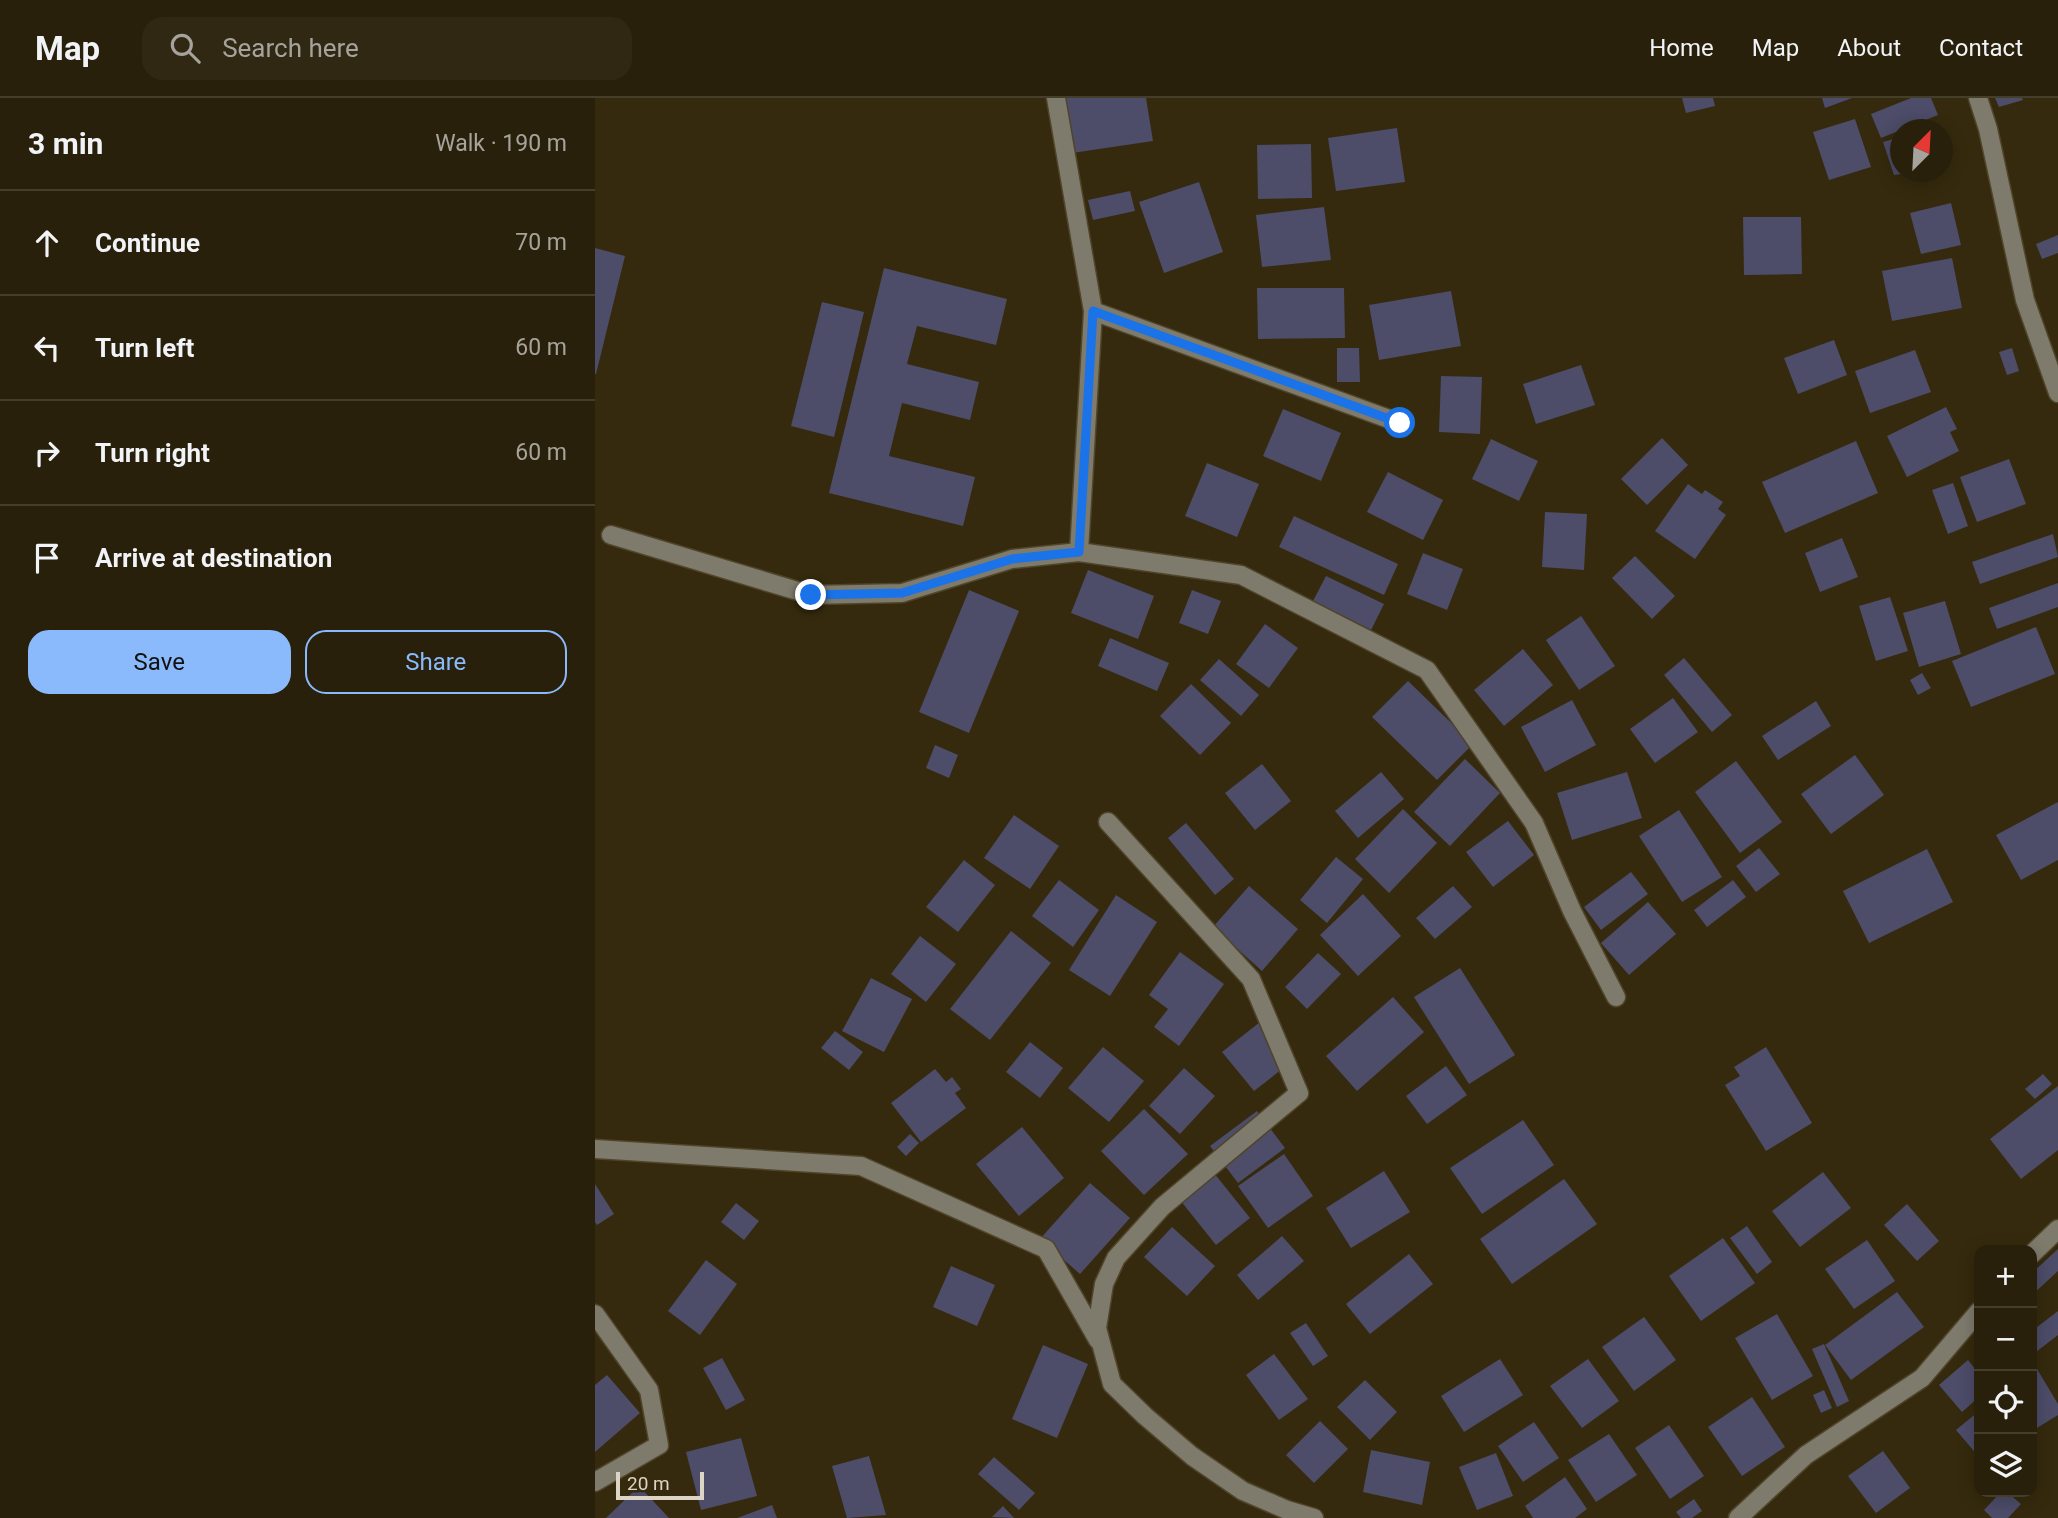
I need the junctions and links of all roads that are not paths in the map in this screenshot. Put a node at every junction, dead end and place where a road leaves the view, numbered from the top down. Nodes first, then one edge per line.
1 (1056, 98) edge
2 (1978, 98) edge
3 (1093, 311) junction
4 (2058, 393) edge
5 (1400, 423) dead end
6 (611, 535) dead end
7 (1079, 552) junction
8 (1108, 822) dead end
9 (1616, 997) dead end
10 (595, 1149) edge
11 (2058, 1229) edge
12 (2037, 1249) edge
13 (595, 1314) edge
14 (1974, 1317) edge
15 (1102, 1346) junction
16 (595, 1482) edge
17 (1314, 1518) edge
18 (1738, 1518) edge

1 - 3 street
2 - 4 street
3 - 5 street
3 - 7 street
6 - 7 street
7 - 9 street
8 - 15 street
10 - 15 street
11 - 12 street
13 - 16 street
14 - 18 street
15 - 17 street

